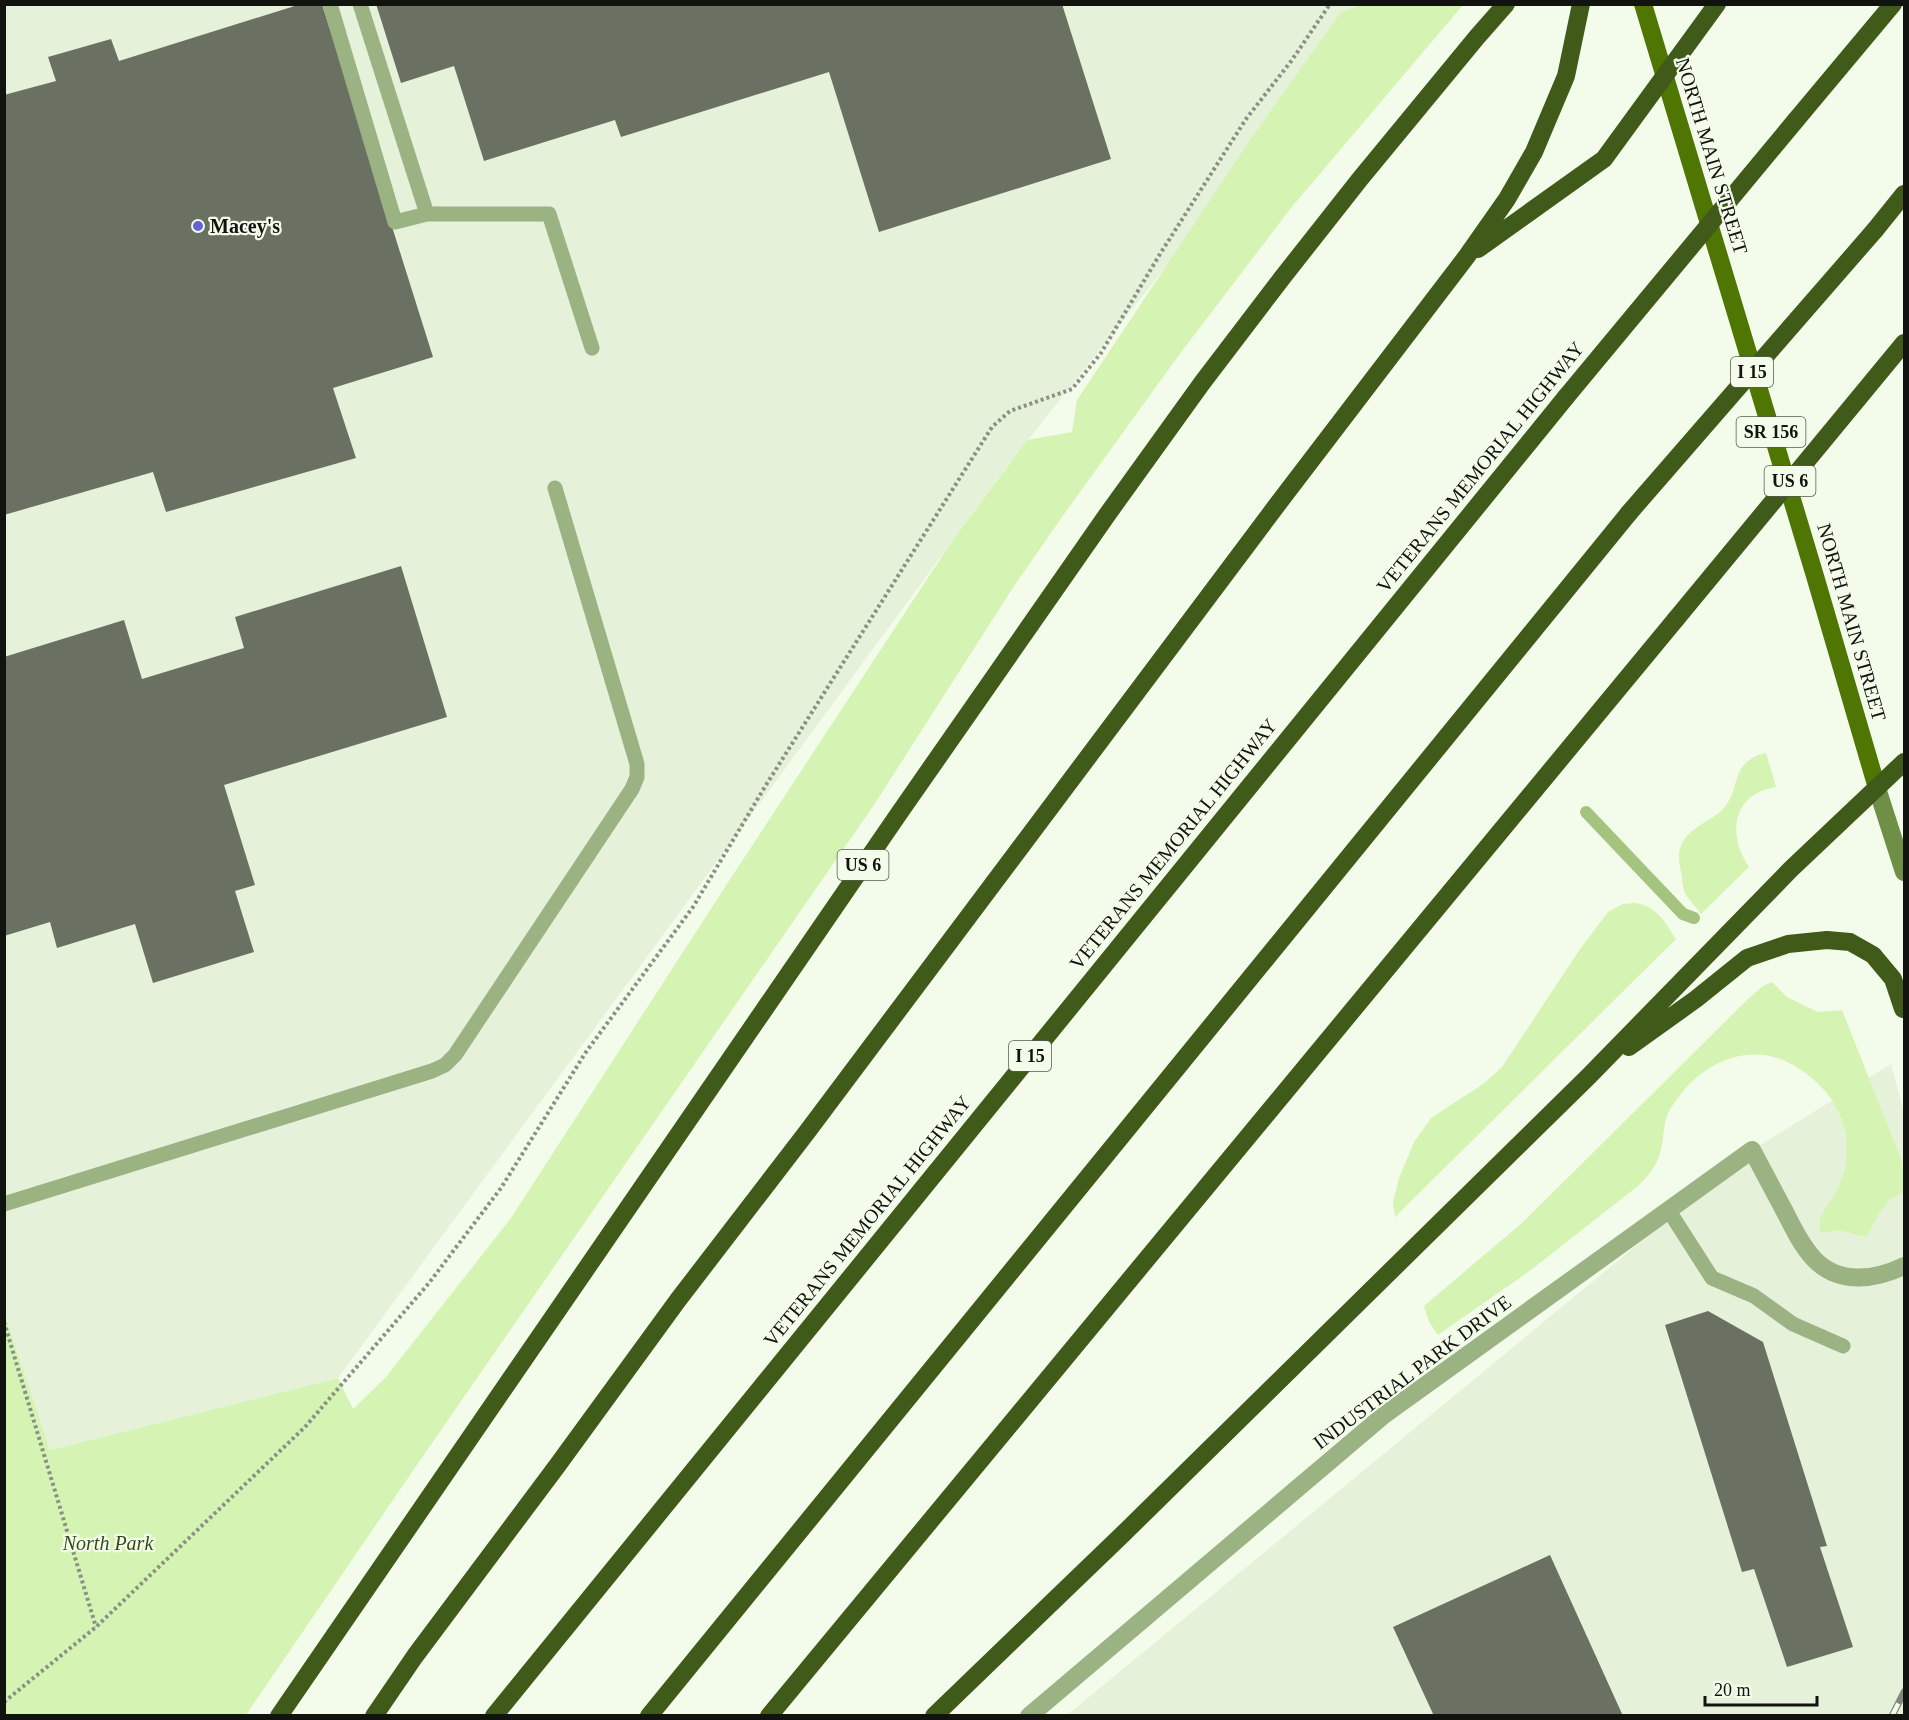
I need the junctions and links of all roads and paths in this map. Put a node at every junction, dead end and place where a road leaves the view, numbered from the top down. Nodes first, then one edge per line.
1 (330, 4) edge
2 (360, 4) edge
3 (1330, 4) edge
4 (1506, 4) edge
5 (1581, 4) edge
6 (1643, 4) edge
7 (1717, 4) edge
8 (1893, 4) edge
9 (1665, 77) junction
10 (1905, 194) edge
11 (428, 214) junction
12 (1467, 256) junction
13 (1905, 343) edge
14 (591, 348) dead end
15 (555, 488) dead end
16 (1905, 762) edge
17 (1876, 788) junction
18 (1905, 872) edge
19 (1904, 1009) edge
20 (1589, 1076) junction
21 (4, 1204) edge
22 (1669, 1210) junction
23 (1905, 1266) edge
24 (4, 1322) edge
25 (1843, 1346) dead end
26 (96, 1627) junction
27 (4, 1702) edge
28 (279, 1716) edge
29 (374, 1716) edge
30 (494, 1716) edge
31 (649, 1716) edge
32 (769, 1716) edge
33 (934, 1716) edge
34 (1029, 1716) edge

1 - 11 lane
2 - 11 lane
3 - 26 path
4 - 28 highway, US 6
5 - 12 highway
6 - 9 main road, NORTH MAIN STREET / SR 156
7 - 9 highway
8 - 30 highway, VETERANS MEMORIAL HIGHWAY / I 15, bridge
9 - 12 highway
9 - 17 main road, NORTH MAIN STREET / SR 156
10 - 31 highway, I 15, bridge
11 - 14 lane
12 - 29 highway
13 - 32 highway, US 6, bridge
15 - 21 lane
16 - 17 highway
17 - 18 main road, NORTH MAIN STREET
17 - 20 highway
19 - 20 highway
20 - 33 highway
22 - 23 street, INDUSTRIAL PARK DRIVE
22 - 25 lane
22 - 34 street, INDUSTRIAL PARK DRIVE
24 - 26 path
26 - 27 path

